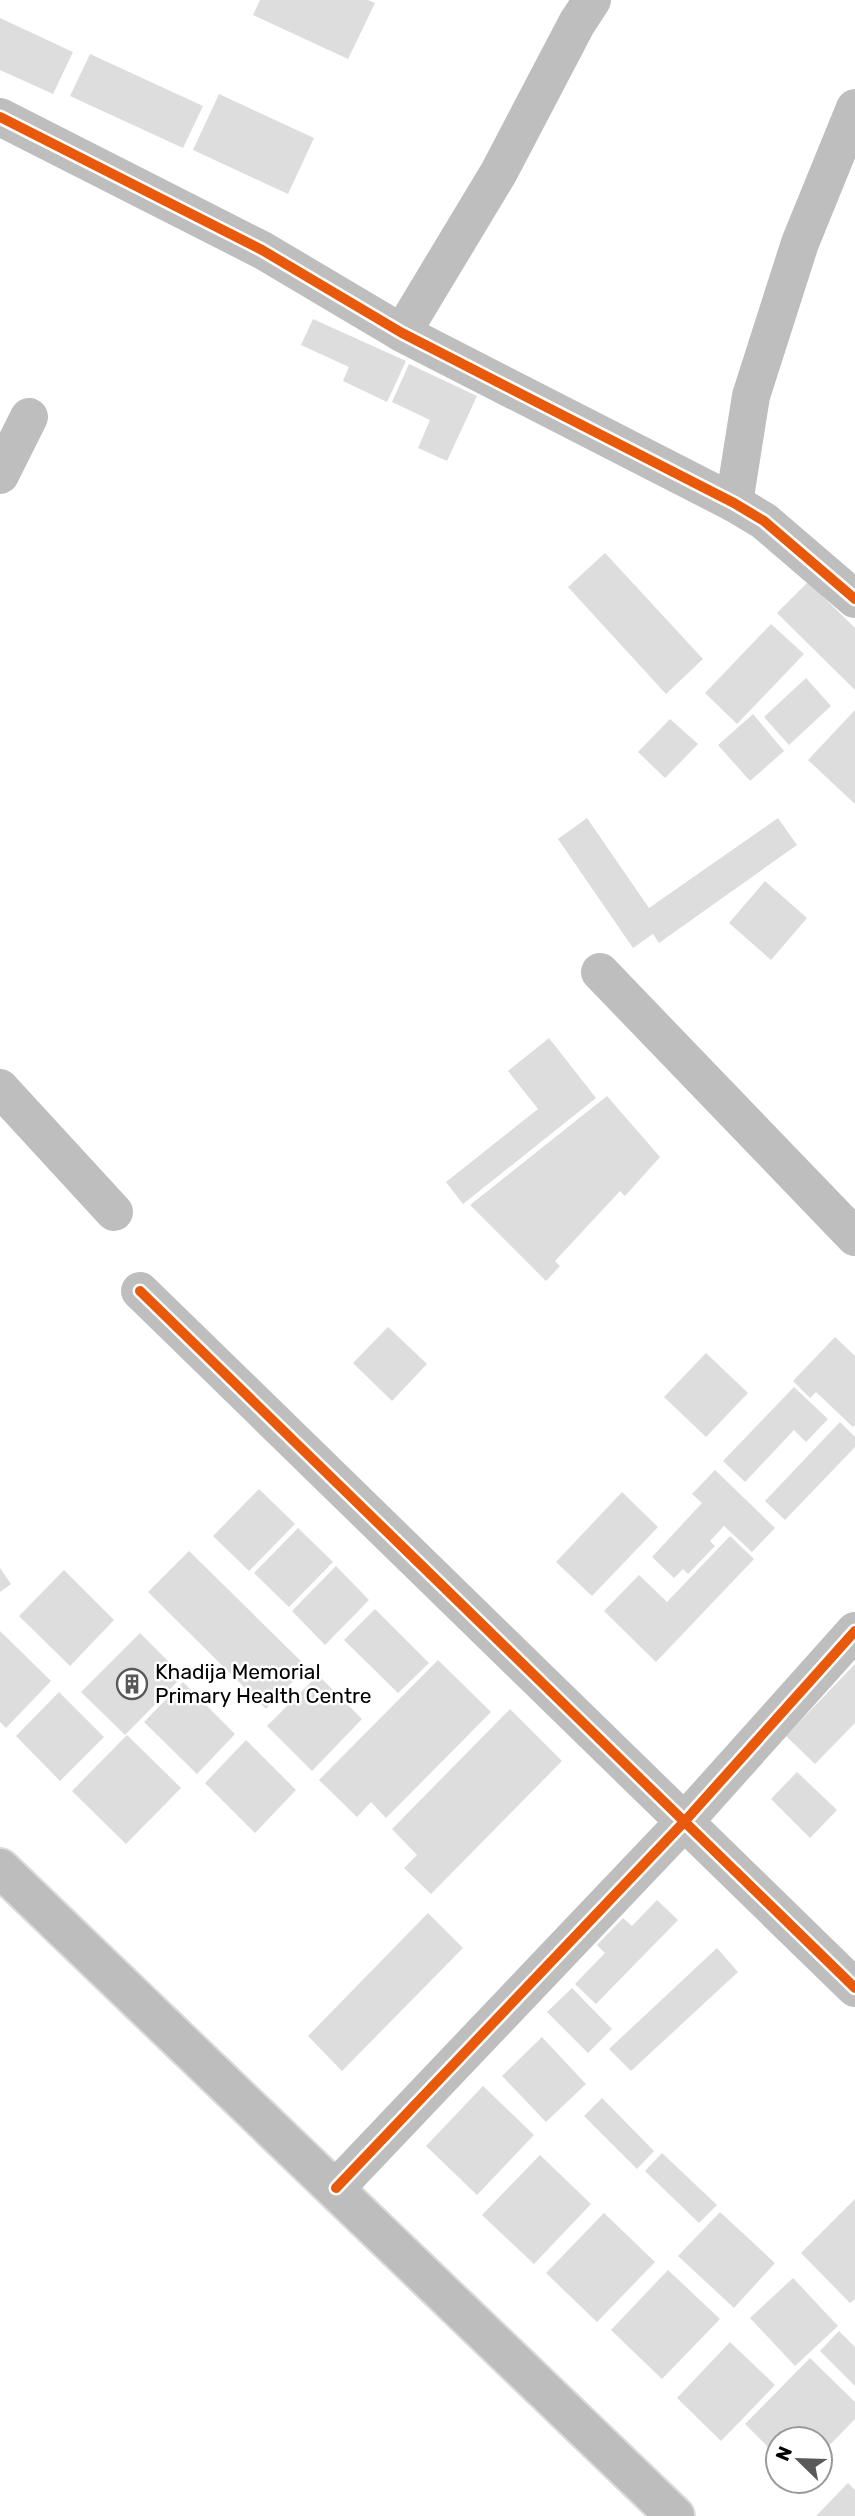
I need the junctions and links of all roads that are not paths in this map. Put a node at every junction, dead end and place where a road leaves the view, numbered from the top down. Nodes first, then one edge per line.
1 (592, 0) edge
2 (855, 108) edge
3 (0, 117) edge
4 (402, 332) junction
5 (29, 417) dead end
6 (0, 475) edge
7 (734, 503) junction
8 (855, 599) edge
9 (600, 972) dead end
10 (0, 1088) edge
11 (114, 1212) dead end
12 (855, 1237) edge
13 (140, 1291) dead end
14 (855, 1631) edge
15 (684, 1822) junction
16 (0, 1868) edge
17 (855, 1988) edge
18 (336, 2188) junction
19 (676, 2516) edge

1 - 4 street
2 - 7 street
3 - 4 street
4 - 7 street
5 - 6 street
7 - 8 street
9 - 12 street
10 - 11 street
13 - 15 street
14 - 15 street
15 - 17 street
15 - 18 street
16 - 18 main road
18 - 19 main road

